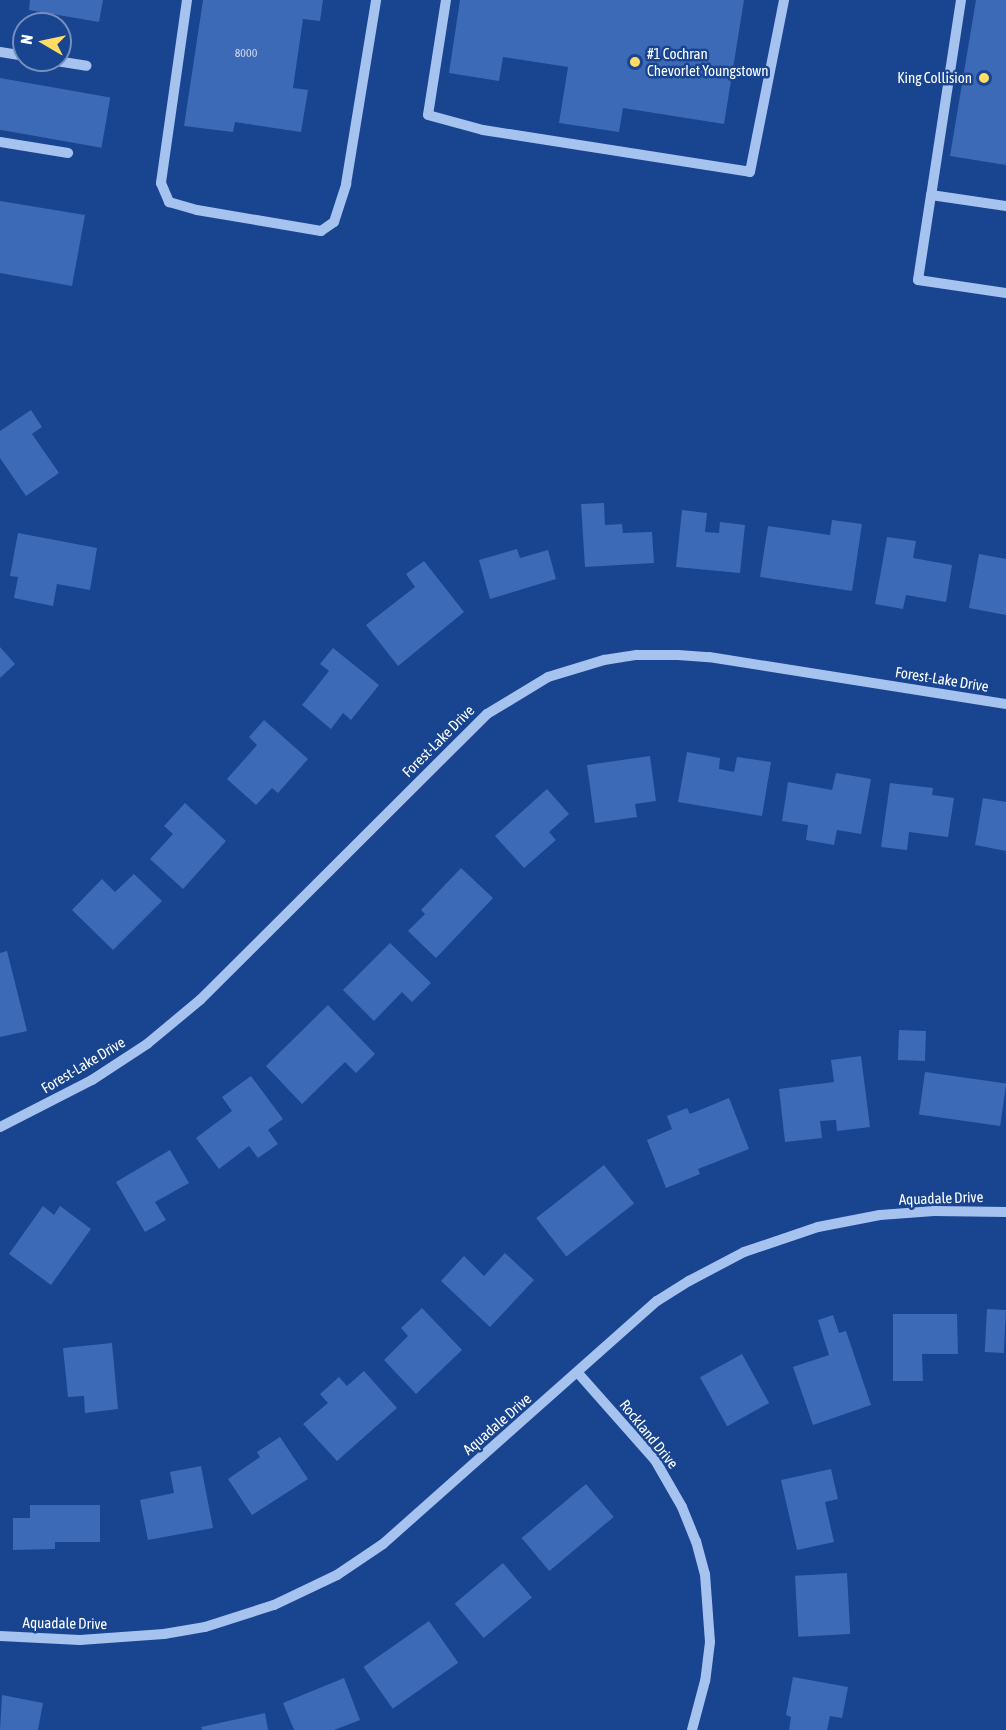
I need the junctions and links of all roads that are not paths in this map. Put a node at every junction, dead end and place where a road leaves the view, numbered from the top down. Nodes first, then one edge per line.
1 (187, 0) edge
2 (376, 0) edge
3 (446, 0) edge
4 (784, 0) edge
5 (961, 0) edge
6 (72, 64) edge
7 (87, 66) dead end
8 (0, 142) edge
9 (68, 153) dead end
10 (931, 195) junction
11 (1006, 206) edge
12 (1006, 292) edge
13 (1006, 704) edge
14 (0, 1127) edge
15 (1006, 1212) edge
16 (578, 1373) junction
17 (0, 1636) edge
18 (692, 1730) edge

1 - 2 street
3 - 4 street
5 - 10 street
6 - 7 street
8 - 9 street
10 - 11 street
10 - 12 street
13 - 14 street, Forest-Lake Drive
15 - 16 street, Aquadale Drive
16 - 17 street, Aquadale Drive
16 - 18 street, Rockland Drive

